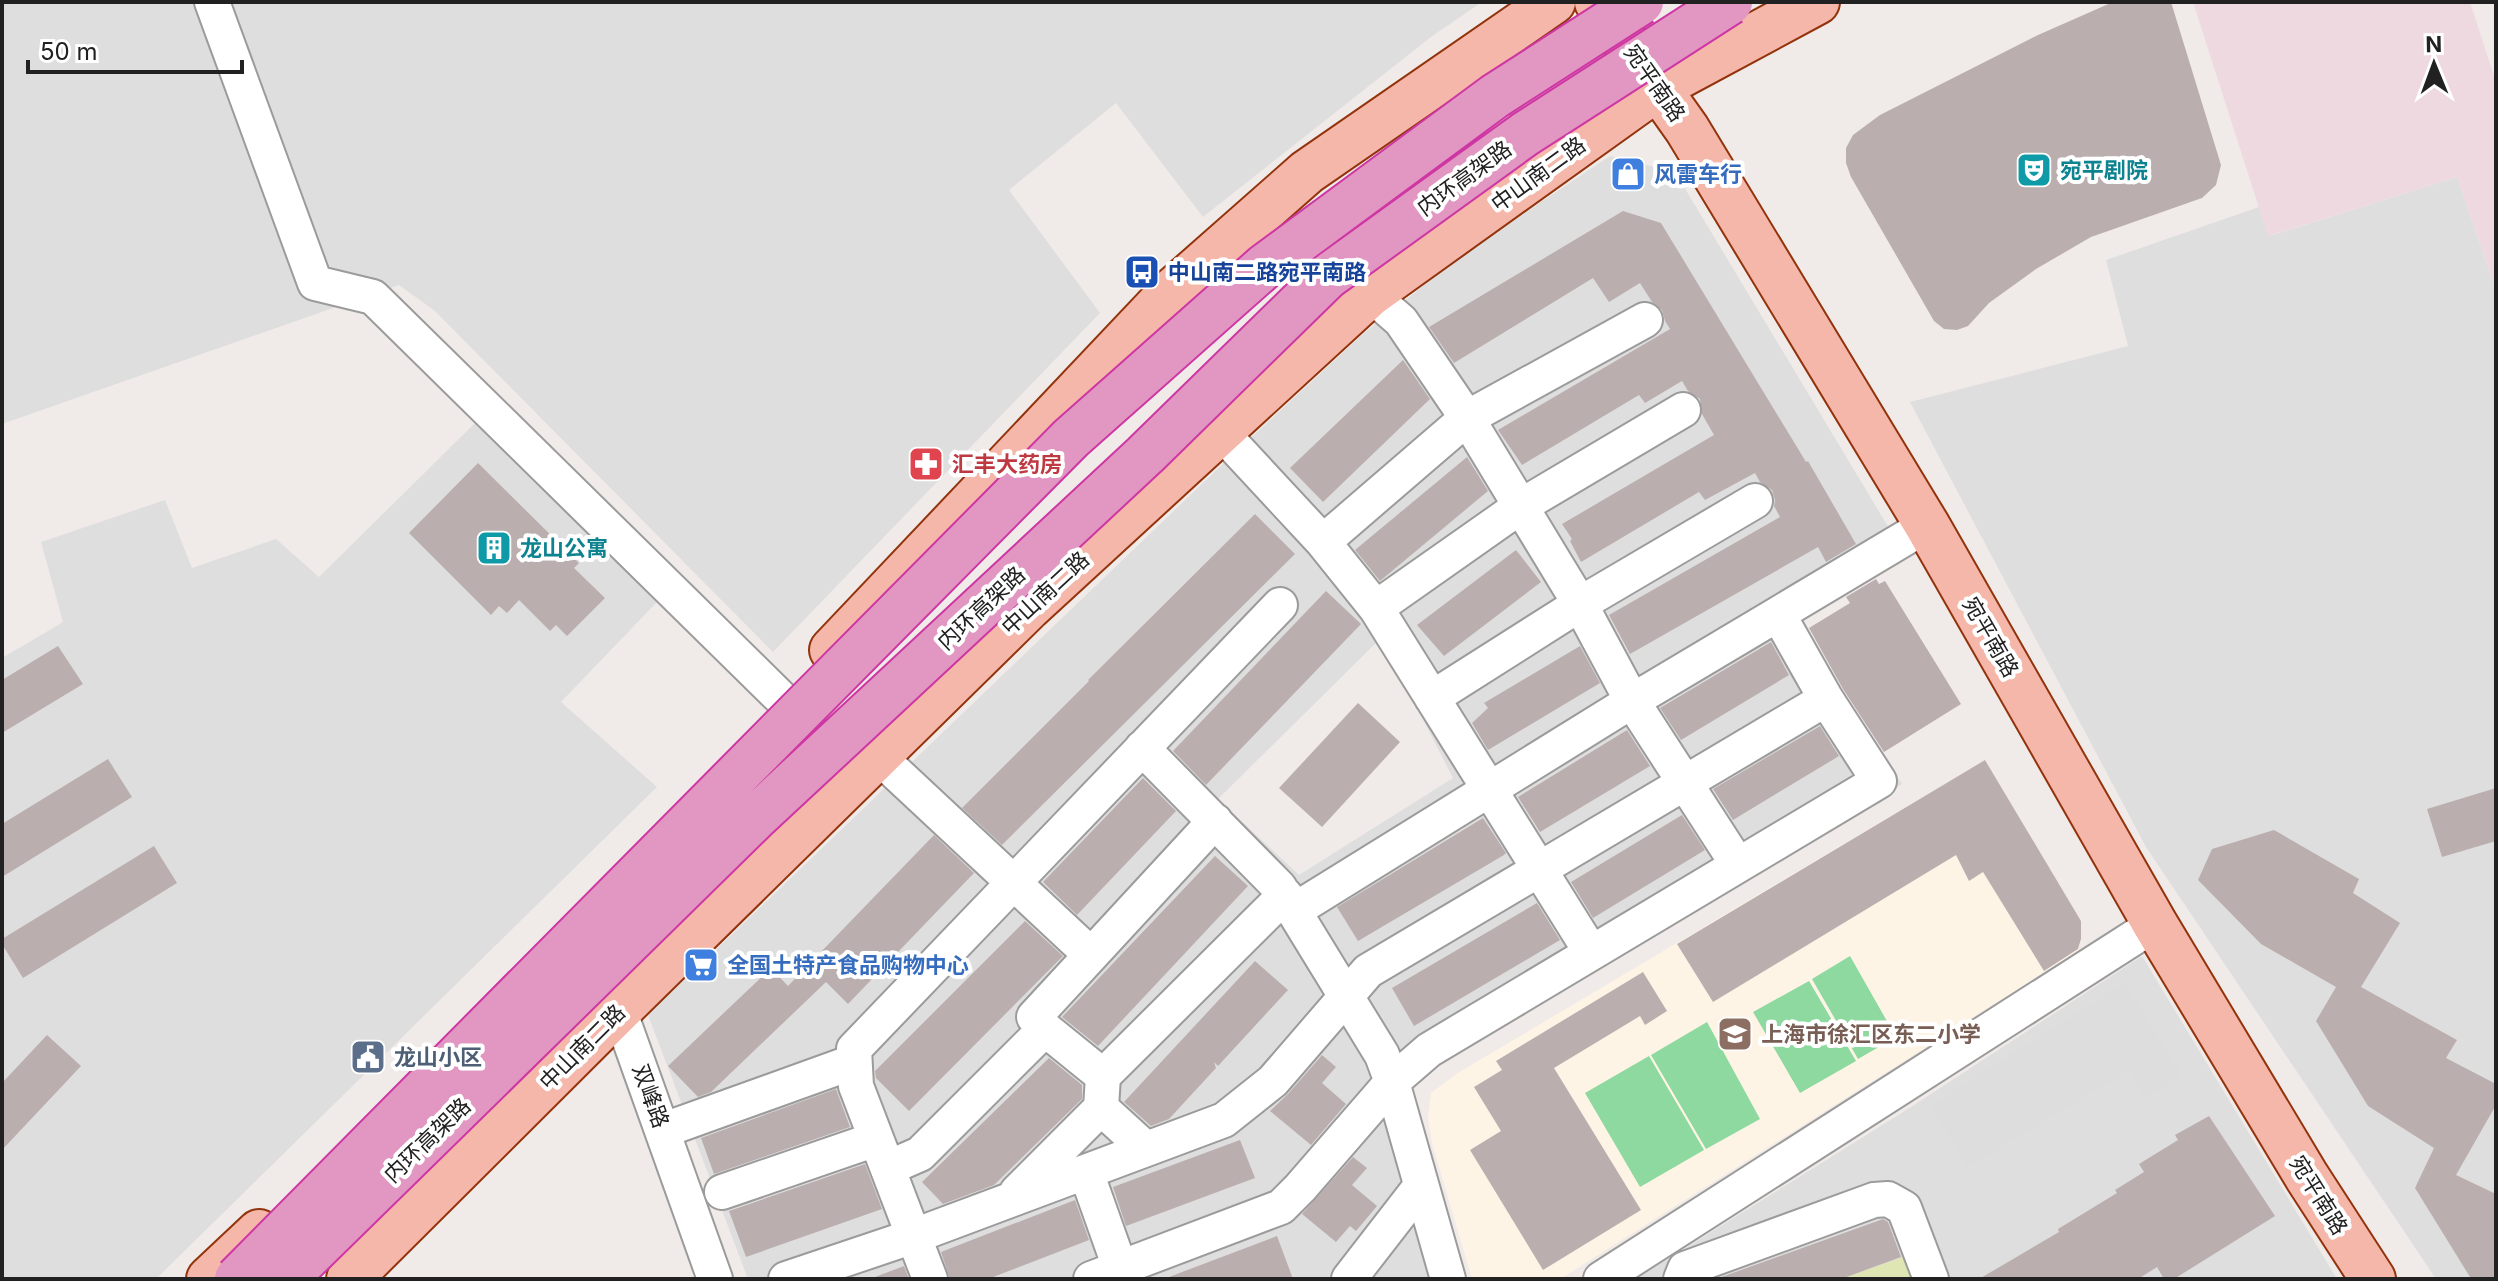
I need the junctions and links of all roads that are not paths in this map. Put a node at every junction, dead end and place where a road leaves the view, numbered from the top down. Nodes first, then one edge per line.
1 (212, 2) edge
2 (1553, 2) edge
3 (1597, 2) edge
4 (1641, 2) edge
5 (1730, 2) edge
6 (1817, 2) edge
7 (1659, 87) junction
8 (1370, 294) junction
9 (1645, 320) dead end
10 (1683, 410) dead end
11 (1467, 418) junction
12 (1220, 431) junction
13 (1755, 501) dead end
14 (1521, 506) junction
15 (1927, 525) junction
16 (1323, 542) junction
17 (1580, 604) junction
18 (1280, 605) dead end
19 (1376, 608) junction
20 (1778, 614) junction
21 (1432, 698) junction
22 (1826, 699) junction
23 (784, 701) junction
24 (1632, 701) junction
25 (1142, 748) junction
26 (878, 756) junction
27 (1684, 783) junction
28 (1488, 789) junction
29 (1215, 821) junction
30 (1738, 865) junction
31 (1537, 869) junction
32 (1014, 882) junction
33 (1290, 902) junction
34 (2155, 924) junction
35 (558, 929) junction
36 (1591, 952) junction
37 (1091, 955) junction
38 (1346, 995) junction
39 (619, 1010) junction
40 (1045, 1029) junction
41 (853, 1062) junction
42 (1392, 1082) junction
43 (1102, 1092) junction
44 (664, 1130) junction
45 (1146, 1149) junction
46 (882, 1154) junction
47 (1086, 1172) junction
48 (1421, 1186) junction
49 (722, 1192) dead end
50 (1009, 1200) junction
51 (914, 1236) junction
52 (1112, 1275) edge
53 (209, 1279) edge
54 (237, 1279) edge
55 (285, 1279) edge
56 (349, 1279) edge
57 (715, 1279) edge
58 (786, 1279) edge
59 (930, 1279) edge
60 (1349, 1279) edge
61 (1448, 1279) edge
62 (1601, 1279) edge
63 (1681, 1279) edge
64 (1931, 1279) edge
65 (2373, 1279) edge

1 - 23 street
2 - 23 main road
3 - 7 main road, 宛平南路
4 - 54 highway, 内环高架路, bridge
5 - 55 highway, 内环高架路, bridge
6 - 7 main road, 中山南二路
7 - 8 main road, 中山南二路
7 - 15 main road, 宛平南路
8 - 11 street
8 - 12 main road, 中山南二路
9 - 11 street
10 - 14 street
11 - 14 street
11 - 16 street
12 - 16 street
12 - 26 main road, 中山南二路
13 - 17 street
14 - 17 street
14 - 19 street
15 - 20 street
15 - 34 main road, 宛平南路
16 - 19 street
17 - 21 street
17 - 24 street
18 - 25 street
19 - 21 street
20 - 22 street
20 - 24 street
21 - 28 street
22 - 27 street
22 - 30 street
23 - 35 main road
24 - 27 street
24 - 28 street
25 - 29 street
25 - 32 street
26 - 32 street
26 - 39 main road, 中山南二路
27 - 30 street
27 - 31 street
28 - 31 street
28 - 33 street
29 - 33 street
29 - 37 street
30 - 36 street
31 - 36 street
31 - 38 street
32 - 37 street
32 - 41 street
33 - 38 street
33 - 43 street
34 - 62 street
34 - 65 main road, 宛平南路
35 - 39 street, 双峰路
35 - 53 main road
36 - 42 street
37 - 40 street
38 - 42 street
38 - 45 street
39 - 44 street, 双峰路
39 - 56 main road, 中山南二路
40 - 43 street
40 - 46 street
41 - 44 street
41 - 46 street
42 - 48 street
42 - 52 street
43 - 45 street
43 - 50 street
44 - 57 street, 双峰路
45 - 47 street
46 - 49 street
46 - 51 street
47 - 50 street
47 - 52 street
48 - 60 street
48 - 61 street
50 - 51 street
51 - 58 street
51 - 59 street
63 - 64 street

